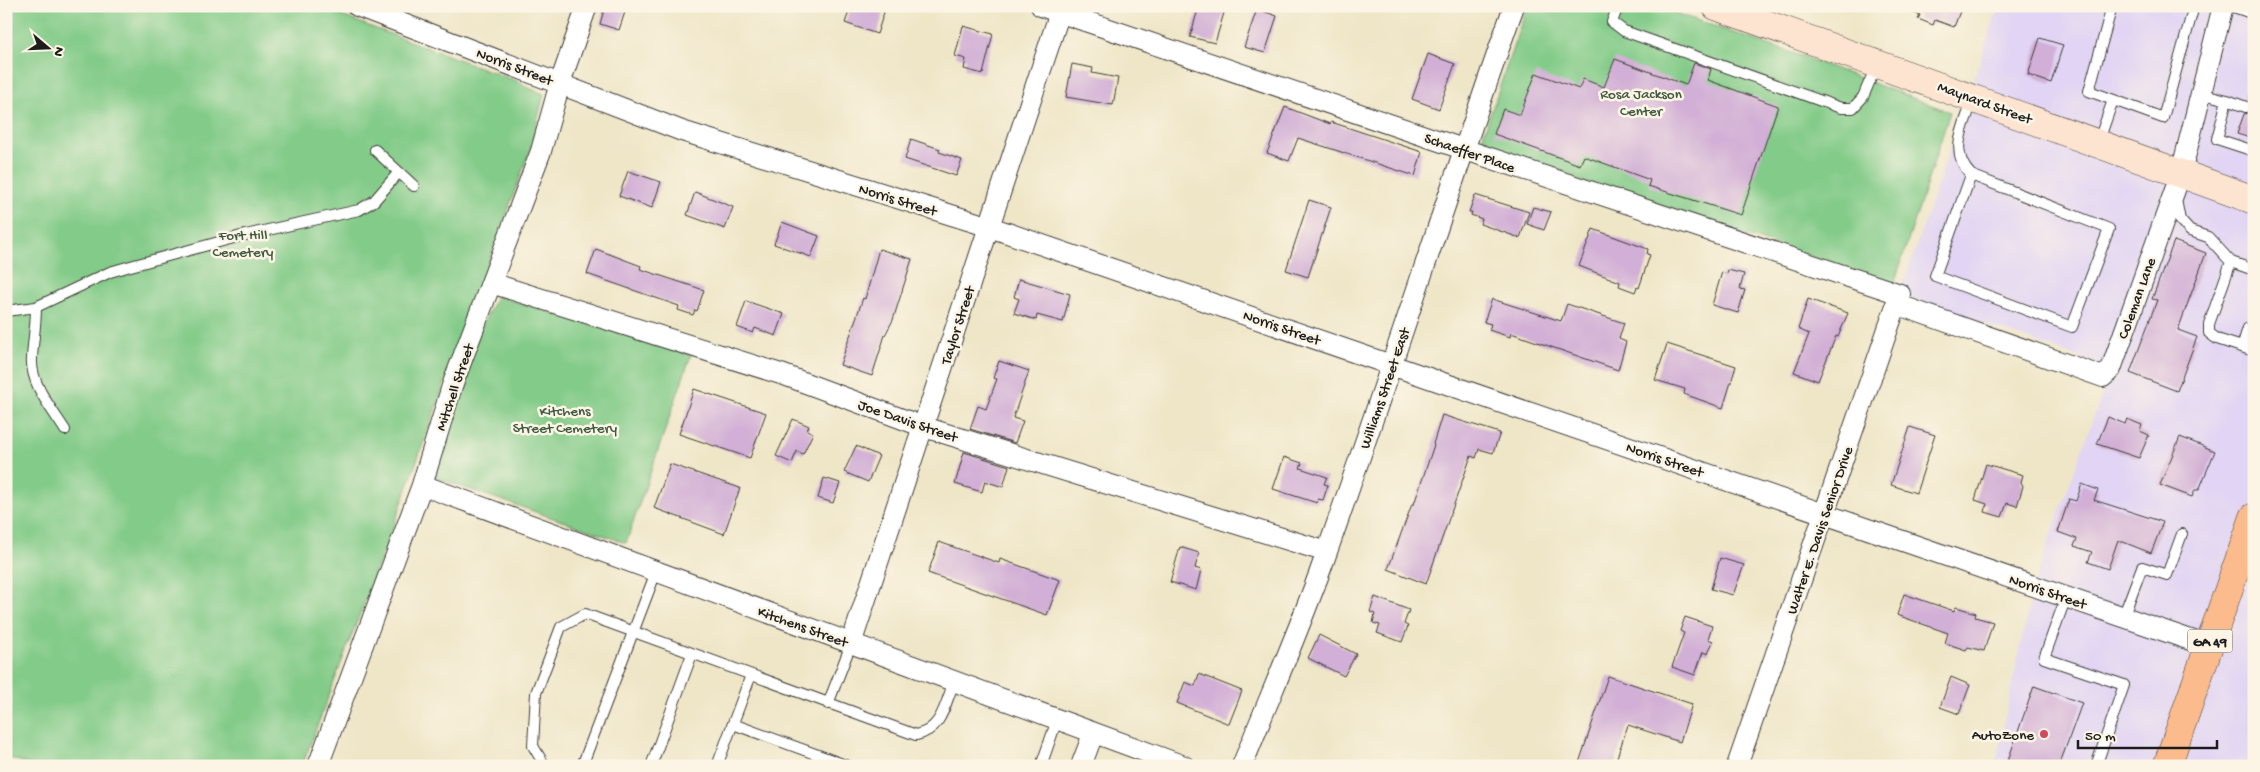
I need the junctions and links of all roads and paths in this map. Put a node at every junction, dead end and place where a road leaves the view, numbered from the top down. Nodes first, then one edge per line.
1 (357, 6) edge
2 (587, 6) edge
3 (1041, 6) edge
4 (1514, 6) edge
5 (1618, 6) edge
6 (1716, 6) edge
7 (2194, 6) edge
8 (2223, 6) edge
9 (2231, 6) edge
10 (2111, 7) edge
11 (1061, 9) edge
12 (2254, 14) edge
13 (1878, 64) junction
14 (560, 83) junction
15 (2200, 93) junction
16 (1973, 98) junction
17 (2114, 100) junction
18 (2227, 100) junction
19 (2246, 107) dead end
20 (2098, 143) junction
21 (1462, 149) junction
22 (375, 150) dead end
23 (2254, 152) edge
24 (399, 172) junction
25 (1971, 175) junction
26 (2178, 179) junction
27 (414, 186) dead end
28 (2254, 200) edge
29 (990, 227) junction
30 (2231, 262) junction
31 (2254, 270) edge
32 (491, 283) junction
33 (1898, 299) junction
34 (36, 308) junction
35 (6, 311) edge
36 (2248, 328) dead end
37 (2242, 347) junction
38 (2254, 351) edge
39 (1392, 365) junction
40 (924, 427) junction
41 (66, 430) dead end
42 (422, 485) junction
43 (1826, 514) junction
44 (2254, 517) edge
45 (2182, 534) dead end
46 (1327, 552) junction
47 (656, 572) junction
48 (2066, 597) junction
49 (2123, 617) junction
50 (633, 631) junction
51 (851, 644) junction
52 (2208, 646) junction
53 (692, 654) junction
54 (751, 675) junction
55 (954, 682) junction
56 (828, 704) junction
57 (1057, 720) junction
58 (733, 724) junction
59 (1094, 734) junction
60 (318, 766) edge
61 (545, 766) edge
62 (582, 766) edge
63 (651, 766) edge
64 (718, 766) edge
65 (848, 766) edge
66 (1041, 766) edge
67 (1081, 766) edge
68 (1184, 766) edge
69 (1242, 766) edge
70 (1737, 766) edge
71 (2096, 766) edge
72 (2167, 766) edge

1 - 14 street, Norris Street
2 - 14 street, Mitchell Street
3 - 11 street, Schaeffer Place
4 - 21 street, Williams Street East
5 - 13 lane
6 - 13 street, Maynard Street
7 - 17 lane
8 - 15 street, Coleman Lane
9 - 12 lane
10 - 17 lane
11 - 21 street, Schaeffer Place
11 - 29 street, Taylor Street
13 - 16 street, Maynard Street
14 - 29 street, Norris Street
14 - 32 street, Mitchell Street
15 - 18 lane
15 - 26 street, Coleman Lane
16 - 20 street, Maynard Street
16 - 25 lane
17 - 20 lane
18 - 19 lane
18 - 23 lane
20 - 26 street, Maynard Street
21 - 33 street, Schaeffer Place
21 - 39 street, Williams Street East
22 - 24 lane
24 - 27 lane
24 - 34 lane
25 - 25 lane
26 - 28 street, Maynard Street
26 - 30 lane
26 - 33 street, Coleman Lane
29 - 39 street, Norris Street
29 - 40 street, Taylor Street
30 - 31 lane
30 - 37 lane
32 - 40 street, Joe Davis Street
32 - 42 street, Mitchell Street
33 - 43 street, Walter E. Davis Senior Drive
34 - 35 lane
34 - 41 lane
36 - 37 lane
37 - 38 lane
39 - 43 street, Norris Street
39 - 46 street, Williams Street East
40 - 46 street, Joe Davis Street
40 - 51 street, Taylor Street
42 - 47 street, Kitchens Street
42 - 60 street, Mitchell Street
43 - 48 street, Norris Street
43 - 70 street, Walter E. Davis Senior Drive
44 - 52 main road, GA 49
45 - 49 lane
46 - 69 street, Williams Street East
47 - 50 lane
47 - 51 street, Kitchens Street
48 - 49 street, Norris Street
48 - 71 lane
49 - 52 street, Norris Street
50 - 53 lane
50 - 61 lane
50 - 62 lane
51 - 55 street, Kitchens Street
51 - 56 lane
52 - 72 main road, GA 49
53 - 54 lane
53 - 63 lane
54 - 56 lane
54 - 58 lane
55 - 56 lane
55 - 57 street, Kitchens Street
57 - 59 street, Kitchens Street
57 - 66 lane
58 - 64 lane
58 - 65 lane
59 - 67 street
59 - 68 street, Kitchens Street

